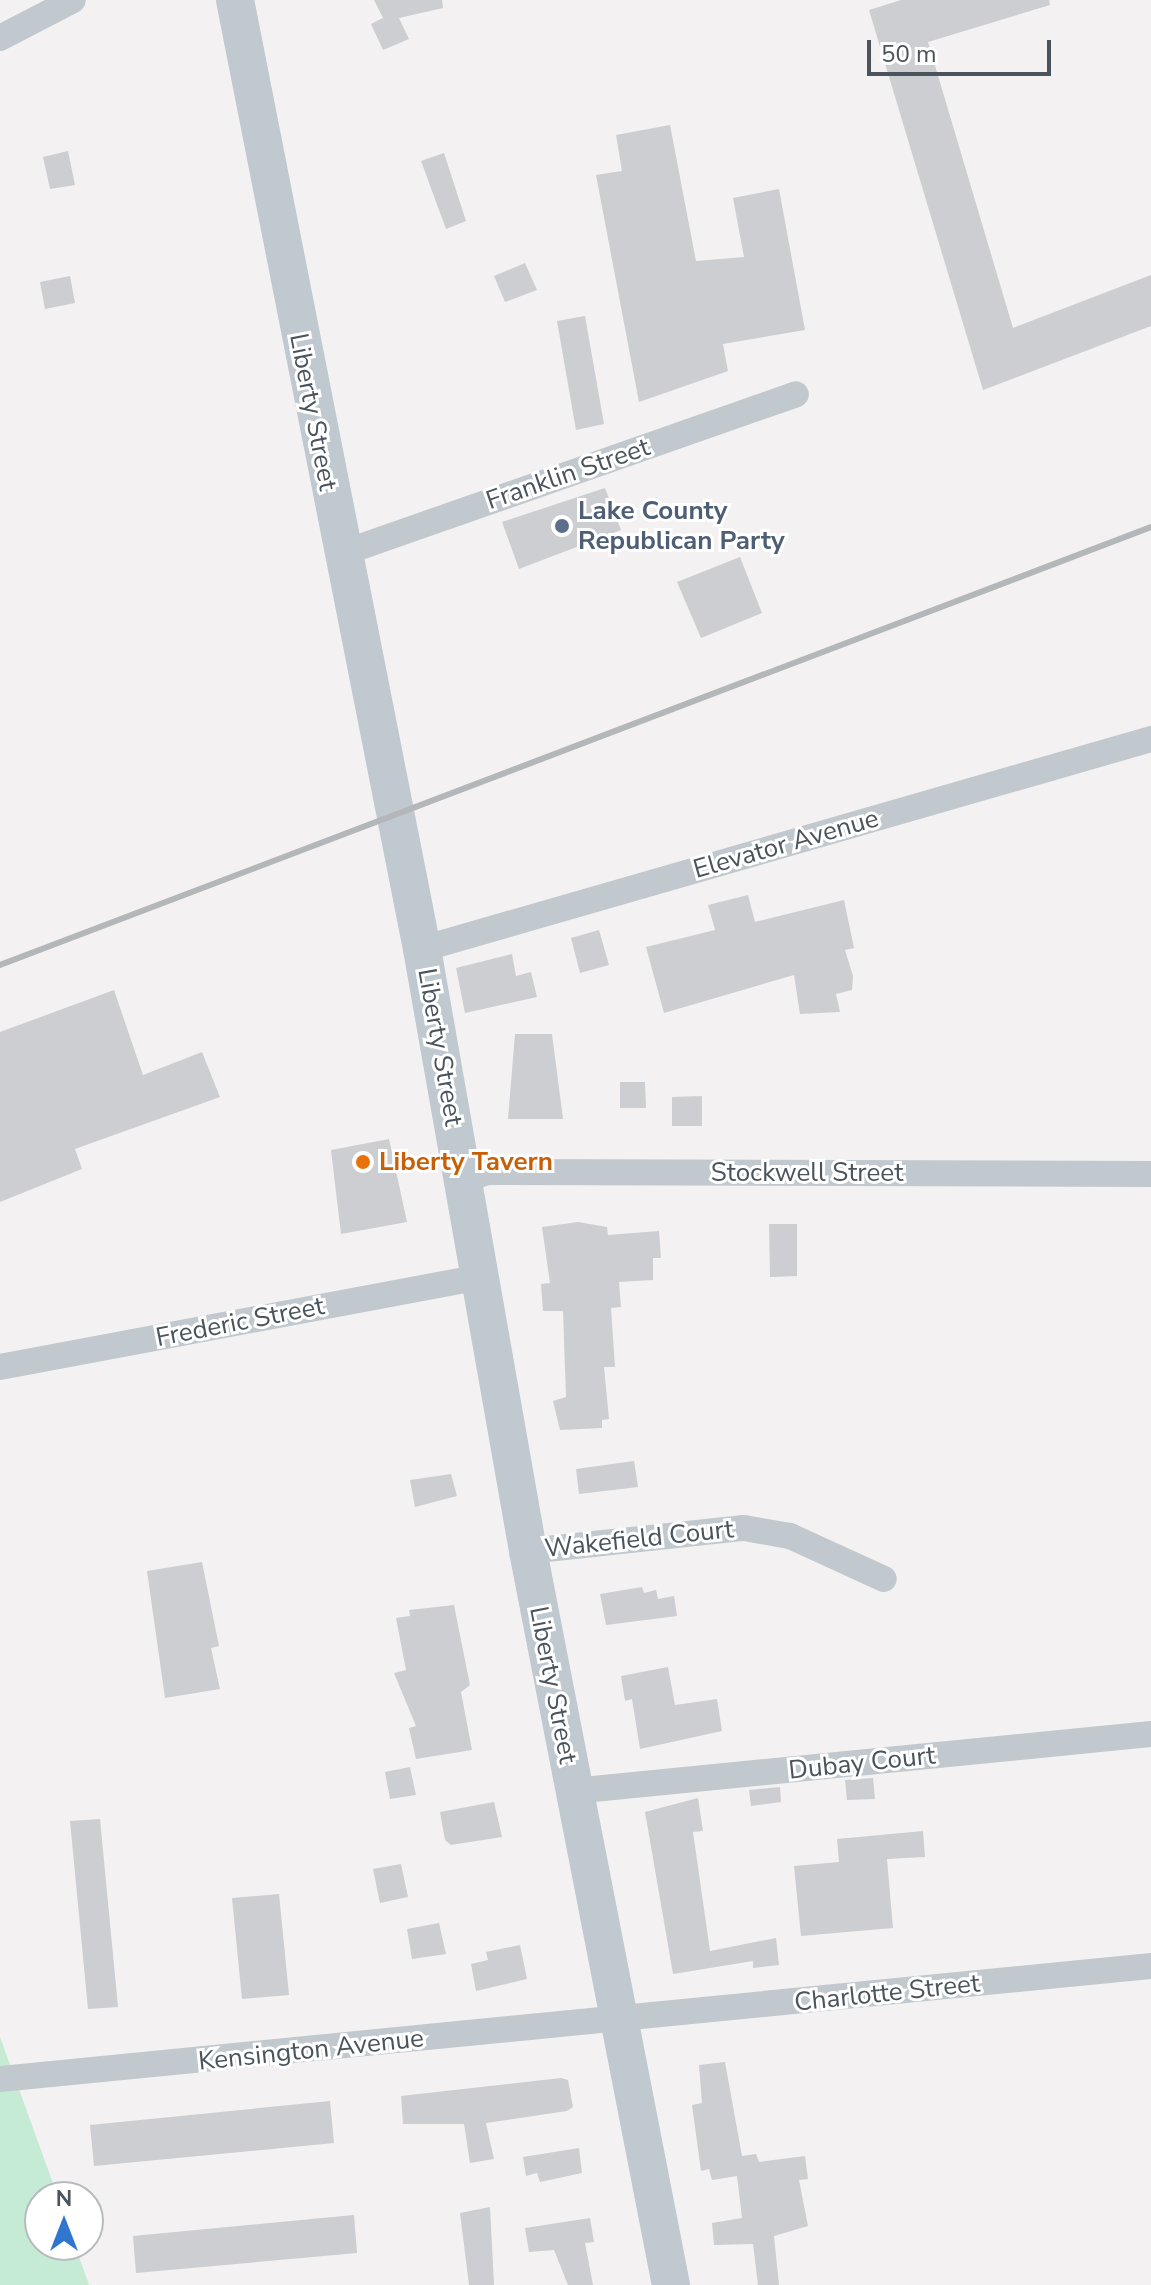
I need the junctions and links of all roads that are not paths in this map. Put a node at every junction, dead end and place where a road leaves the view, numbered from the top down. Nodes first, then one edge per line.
1 (73, 0) edge
2 (235, 0) edge
3 (0, 38) edge
4 (796, 394) dead end
5 (340, 554) junction
6 (1151, 739) edge
7 (422, 949) junction
8 (1151, 1174) edge
9 (464, 1180) junction
10 (480, 1277) junction
11 (0, 1367) edge
12 (528, 1551) junction
13 (884, 1579) dead end
14 (1151, 1734) edge
15 (573, 1791) junction
16 (1151, 1966) edge
17 (622, 2020) junction
18 (0, 2079) edge
19 (671, 2285) edge

1 - 3 street
2 - 5 street, Liberty Street
4 - 5 street, Franklin Street
5 - 7 street, Liberty Street
6 - 7 street, Elevator Avenue
7 - 9 street, Liberty Street
8 - 9 street, Stockwell Street
9 - 10 street, Liberty Street
10 - 11 street, Frederic Street
10 - 12 street, Liberty Street
12 - 13 street, Wakefield Court
12 - 15 street, Liberty Street
14 - 15 street, Dubay Court
15 - 17 street, Liberty Street
16 - 17 street, Charlotte Street
17 - 18 street, Kensington Avenue
17 - 19 street, Liberty Street

